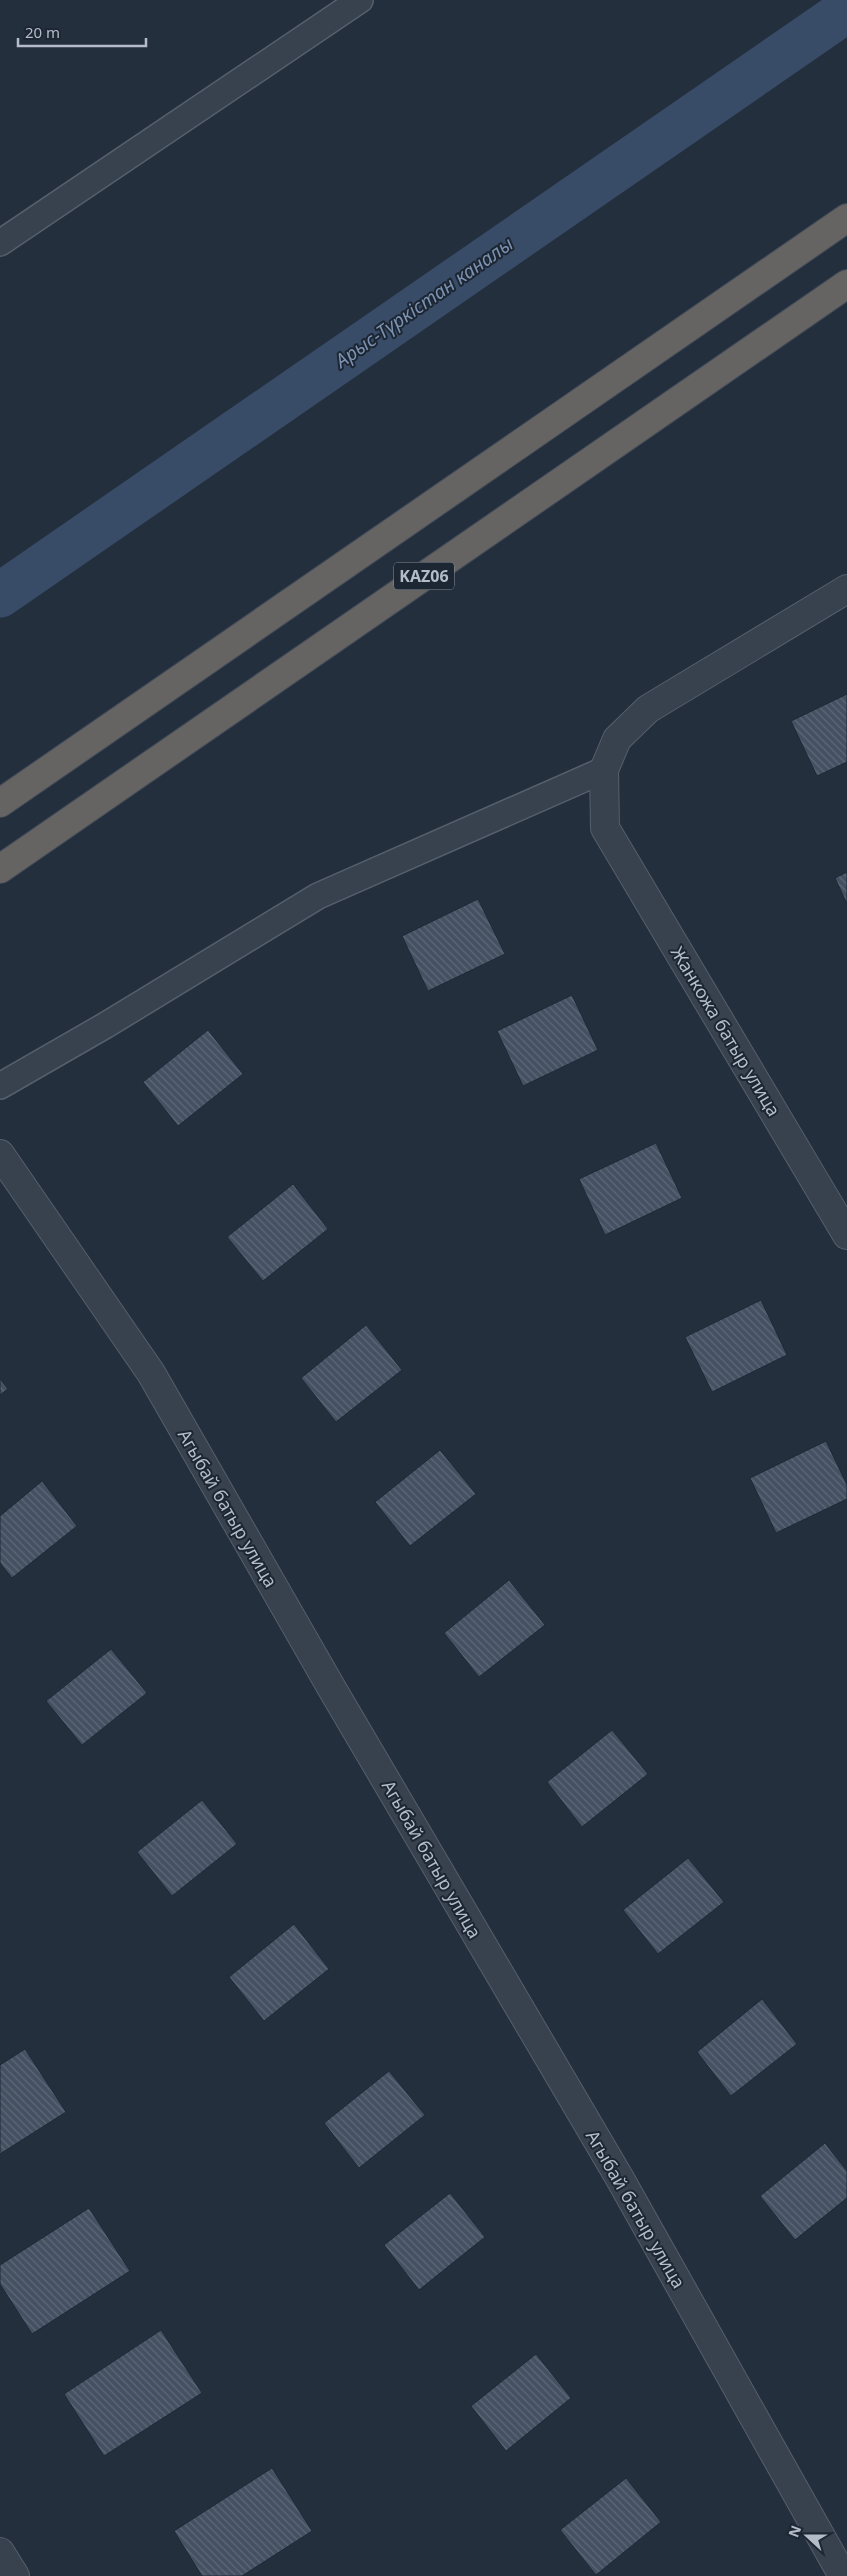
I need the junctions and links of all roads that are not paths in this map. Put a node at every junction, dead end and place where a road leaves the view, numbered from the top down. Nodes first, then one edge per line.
1 (360, 0) edge
2 (847, 218) edge
3 (0, 243) edge
4 (847, 284) edge
5 (847, 589) edge
6 (604, 770) junction
7 (0, 802) edge
8 (0, 869) edge
9 (0, 1086) edge
10 (0, 1154) edge
11 (847, 1235) edge
12 (0, 2552) edge
13 (14, 2576) edge
14 (843, 2576) edge

1 - 3 lane
2 - 7 highway, KАZ06
4 - 8 highway, KАZ06
5 - 6 street
6 - 9 lane
6 - 11 street, Жанкожа батыр улица
10 - 14 street, Агыбай батыр улица
12 - 13 street

